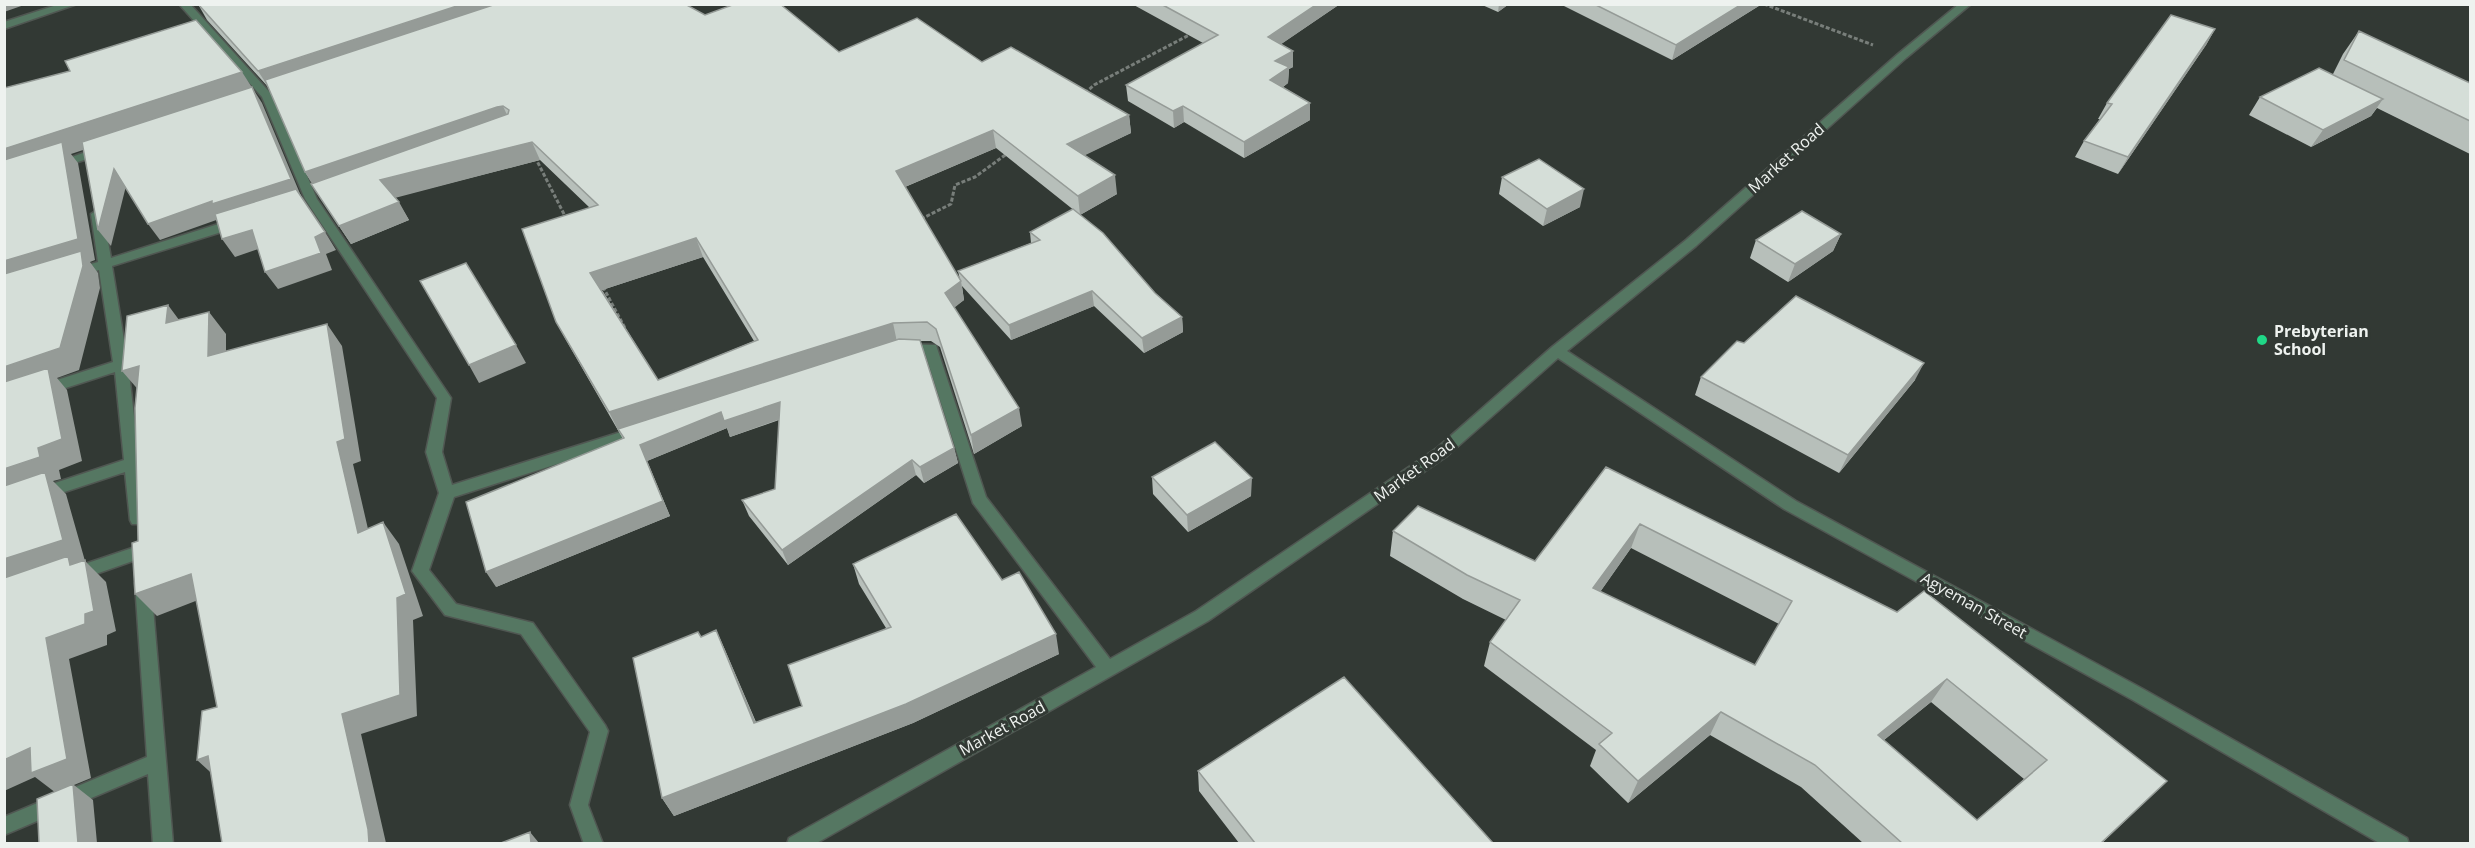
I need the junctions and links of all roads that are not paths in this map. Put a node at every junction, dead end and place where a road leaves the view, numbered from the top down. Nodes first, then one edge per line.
1 (72, 4) edge
2 (184, 4) edge
3 (1966, 4) edge
4 (4, 26) edge
5 (117, 145) edge
6 (45, 168) edge
7 (94, 200) edge
8 (254, 217) edge
9 (107, 263) junction
10 (62, 278) edge
11 (892, 351) edge
12 (1557, 351) junction
13 (121, 365) junction
14 (4, 403) edge
15 (652, 428) edge
16 (134, 463) junction
17 (447, 493) junction
18 (4, 506) edge
19 (141, 552) junction
20 (61, 579) edge
21 (1108, 669) junction
22 (157, 762) junction
23 (4, 826) edge
24 (163, 843) edge
25 (594, 843) edge
26 (796, 843) edge
27 (2400, 843) edge

1 - 4 street
2 - 17 street
3 - 12 street, Market Road
5 - 6 street
7 - 9 street
8 - 9 street
9 - 10 street
9 - 13 street
11 - 21 street
12 - 21 street, Market Road
12 - 27 street, Agyeman Street
13 - 14 street
13 - 16 street
15 - 17 street
16 - 18 street
16 - 19 street
17 - 25 street
19 - 20 street
19 - 22 street
21 - 26 street, Market Road
22 - 23 street
22 - 24 street

